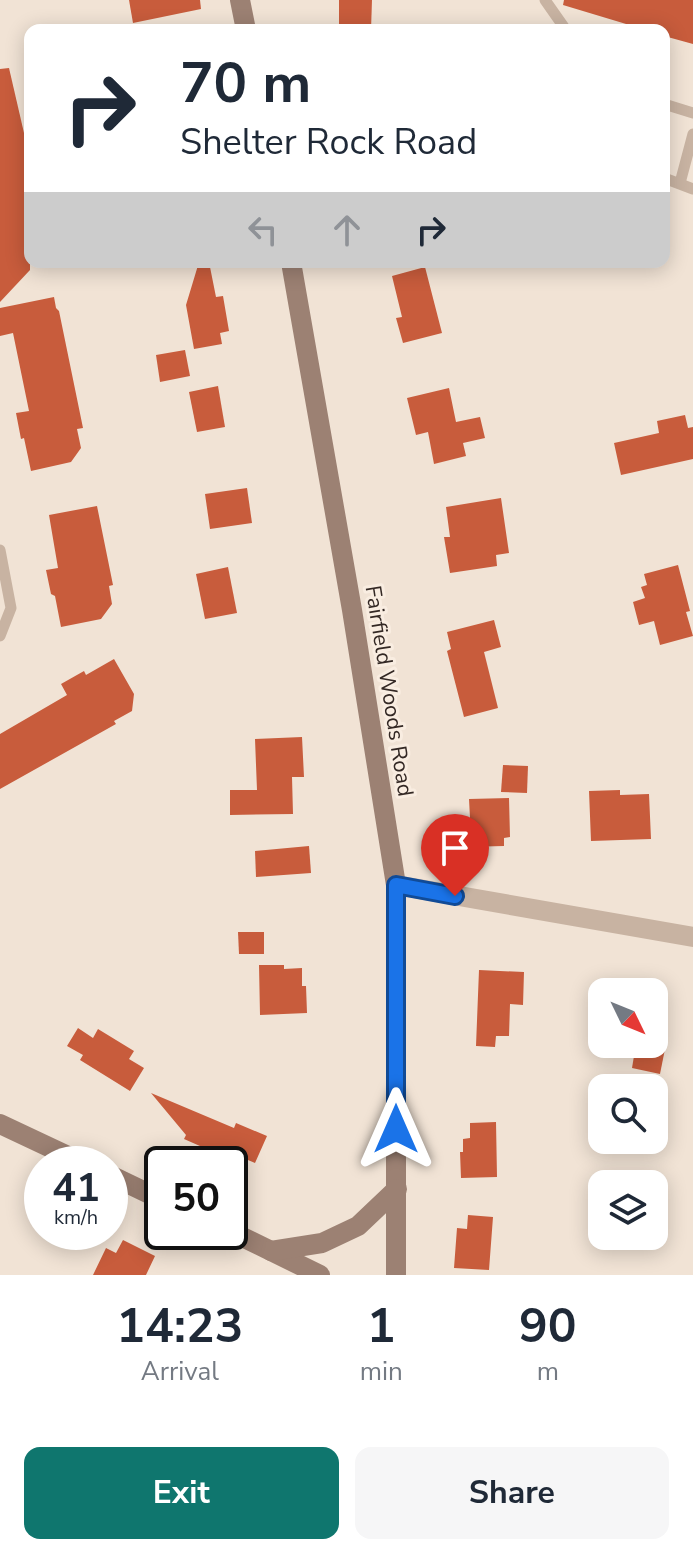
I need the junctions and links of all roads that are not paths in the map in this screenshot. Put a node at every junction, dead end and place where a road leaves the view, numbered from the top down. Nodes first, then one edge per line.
1 (240, 0) edge
2 (545, 0) edge
3 (245, 24) edge
4 (562, 24) edge
5 (670, 106) edge
6 (693, 113) edge
7 (693, 134) edge
8 (670, 180) edge
9 (680, 183) junction
10 (693, 189) edge
11 (292, 268) edge
12 (0, 550) edge
13 (0, 636) edge
14 (396, 885) junction
15 (693, 937) edge
16 (0, 1124) edge
17 (47, 1146) edge
18 (397, 1189) junction
19 (248, 1240) edge
20 (271, 1251) junction
21 (320, 1275) edge
22 (396, 1275) edge

1 - 3 main road
2 - 4 lane
5 - 6 lane
7 - 9 lane
8 - 9 lane
9 - 10 lane
11 - 14 main road, Fairfield Woods Road
12 - 13 lane
14 - 15 street
14 - 18 main road, Fairfield Woods Road
16 - 17 main road
18 - 20 main road
18 - 22 main road, Fairfield Woods Road
19 - 20 main road
20 - 21 main road

